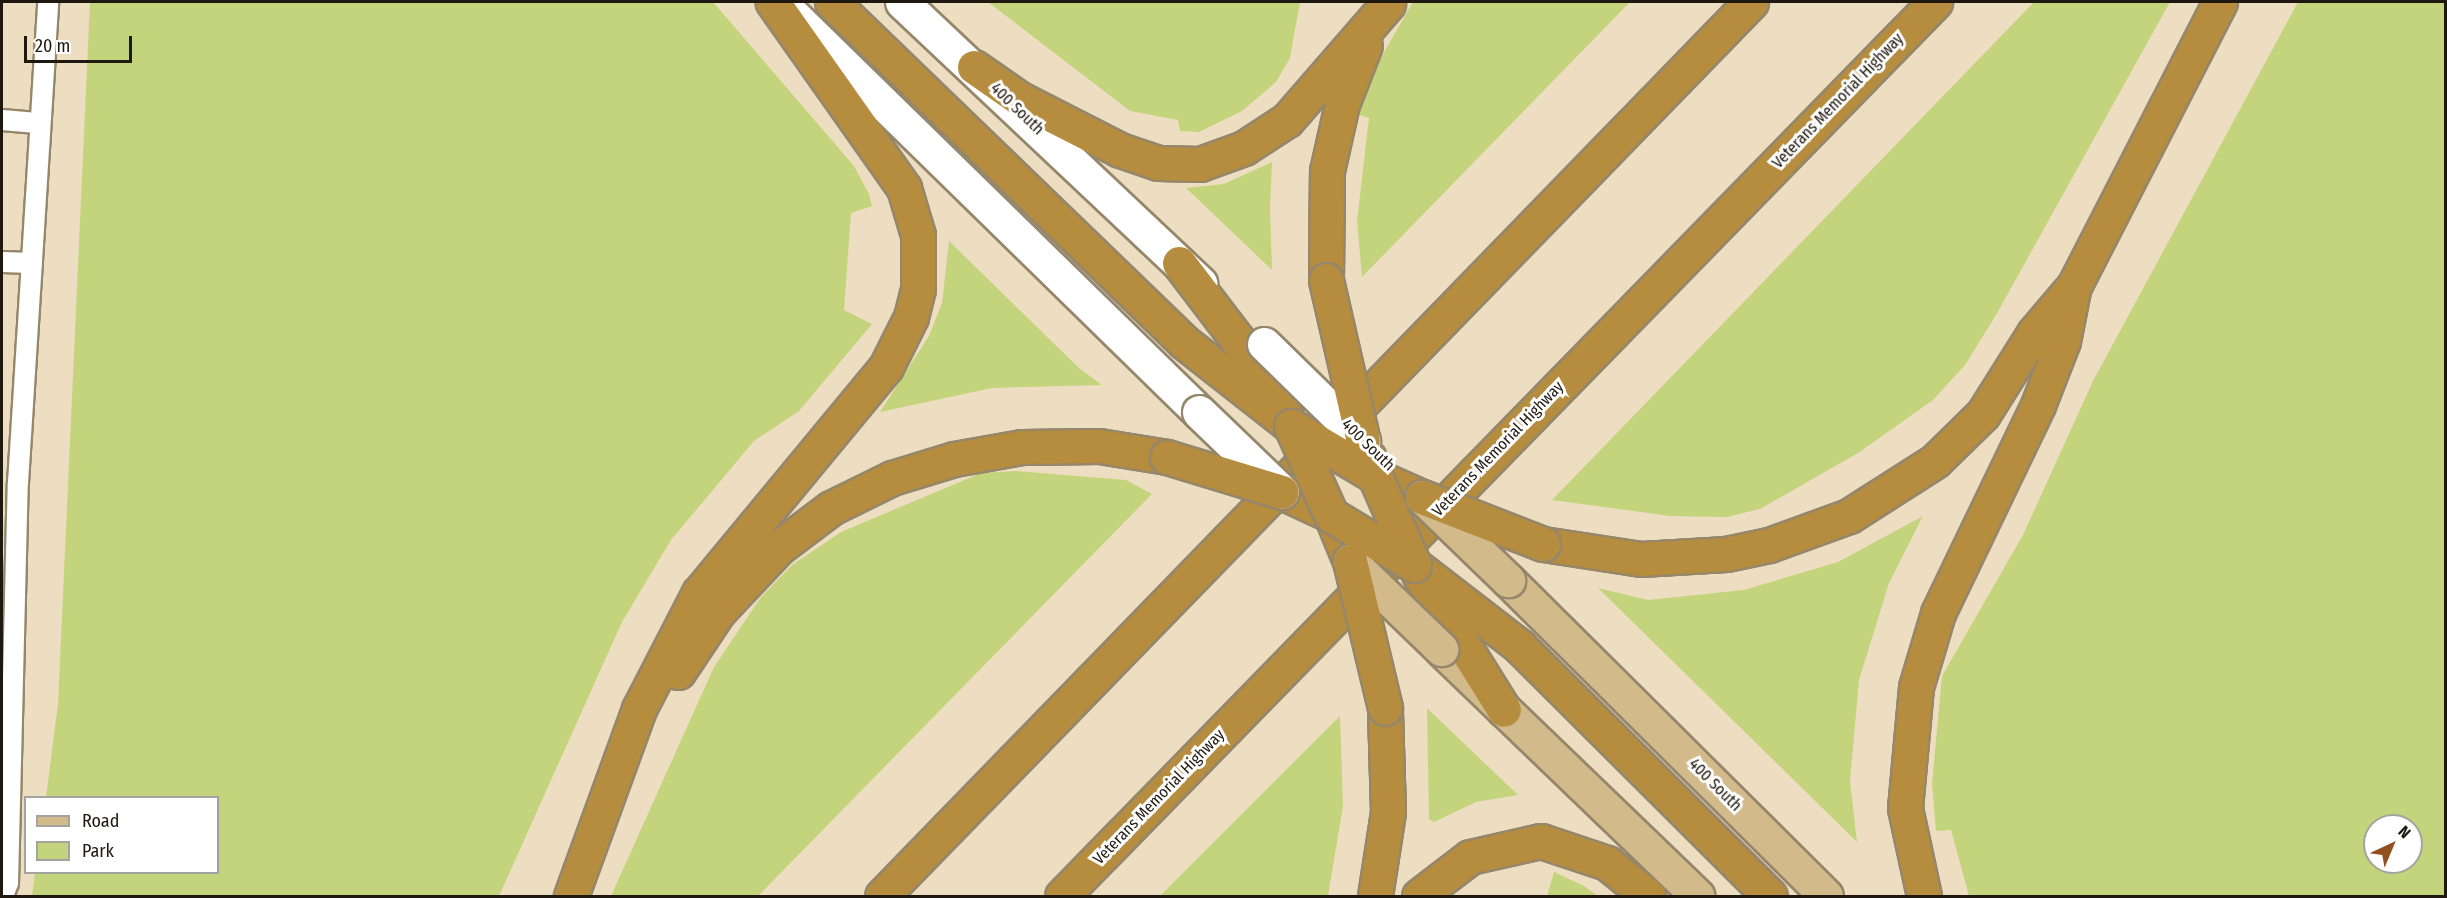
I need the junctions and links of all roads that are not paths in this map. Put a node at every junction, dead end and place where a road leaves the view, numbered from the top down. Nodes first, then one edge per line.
1 (48, 2) edge
2 (773, 2) edge
3 (779, 2) edge
4 (832, 2) edge
5 (902, 2) edge
6 (1750, 2) edge
7 (1935, 2) edge
8 (2220, 2) edge
9 (1389, 3) edge
10 (974, 67) junction
11 (2, 120) edge
12 (40, 123) junction
13 (2, 262) edge
14 (32, 263) junction
15 (2074, 286) junction
16 (1248, 361) junction
17 (1291, 426) junction
18 (1363, 441) junction
19 (1375, 476) junction
20 (1282, 492) junction
21 (1422, 497) junction
22 (1331, 515) junction
23 (9, 541) edge
24 (1350, 561) junction
25 (1414, 564) junction
26 (1449, 642) junction
27 (3, 897) edge
28 (573, 897) edge
29 (882, 897) edge
30 (1062, 897) edge
31 (1375, 897) edge
32 (1419, 897) edge
33 (1648, 897) edge
34 (1698, 897) edge
35 (1770, 897) edge
36 (1826, 897) edge
37 (1924, 897) edge

1 - 12 lane
2 - 28 highway
3 - 20 main road, bridge
4 - 16 highway
5 - 10 main road, 400 South
6 - 29 highway
7 - 30 highway, Veterans Memorial Highway
8 - 15 highway
9 - 10 highway
9 - 18 highway, bridge
10 - 16 main road, 400 South
11 - 12 lane
12 - 14 lane
13 - 14 lane
14 - 23 lane
15 - 21 highway, bridge
15 - 37 highway
16 - 17 highway
16 - 18 main road, 400 South, bridge
17 - 19 highway, bridge
17 - 22 highway, bridge
18 - 19 highway
18 - 21 main road, 400 South
19 - 21 highway
19 - 25 highway, bridge
20 - 22 highway
20 - 24 main road
20 - 28 highway, bridge
21 - 36 main road, 400 South, bridge
22 - 24 highway
22 - 25 highway, bridge
23 - 27 lane
24 - 26 main road, bridge
24 - 31 highway, bridge
25 - 26 highway
25 - 35 highway
26 - 34 main road
32 - 33 highway

